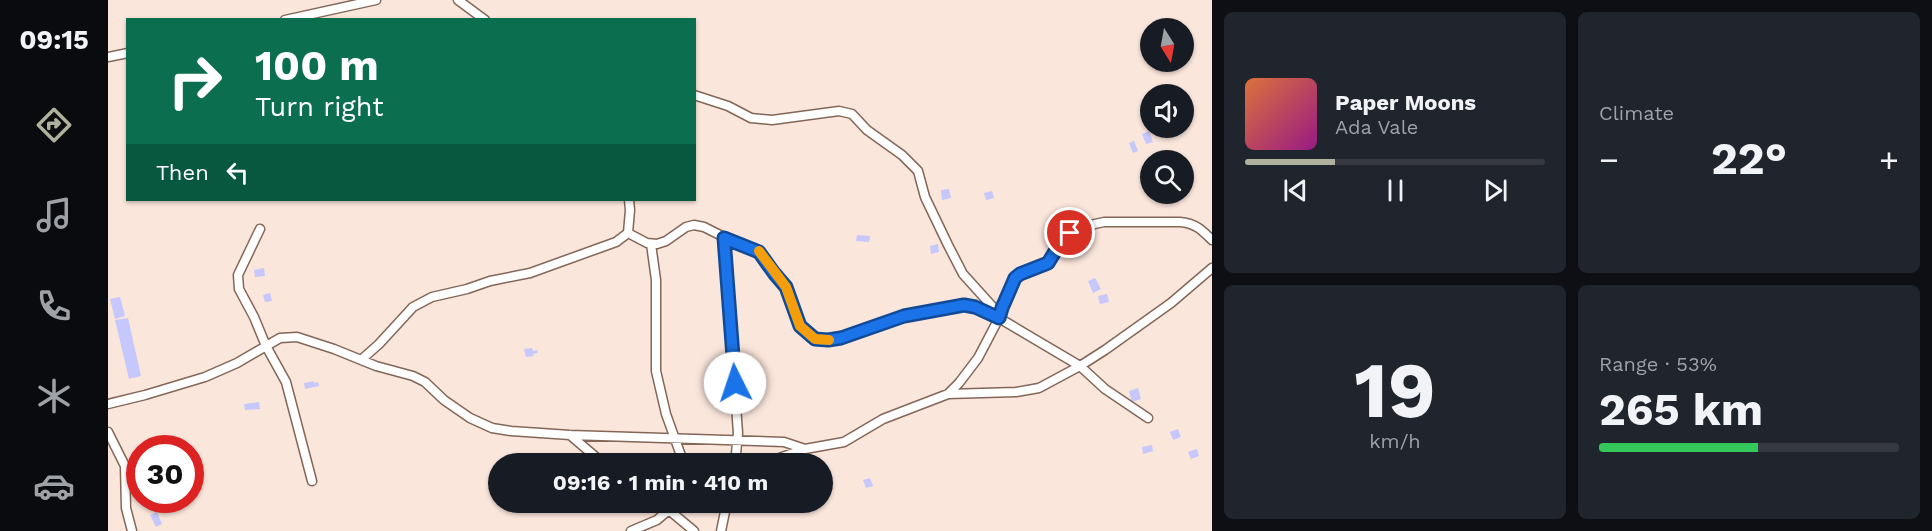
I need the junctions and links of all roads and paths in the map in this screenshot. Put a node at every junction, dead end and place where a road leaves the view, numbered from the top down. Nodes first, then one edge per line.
1 (376, 0) edge
2 (458, 0) edge
3 (294, 18) edge
4 (482, 18) edge
5 (126, 53) edge
6 (108, 57) edge
7 (696, 96) edge
8 (629, 201) edge
9 (260, 228) dead end
10 (628, 233) junction
11 (724, 238) junction
12 (1212, 240) edge
13 (651, 244) junction
14 (1212, 268) edge
15 (999, 316) junction
16 (266, 346) junction
17 (361, 360) junction
18 (1080, 366) junction
19 (948, 394) junction
20 (108, 404) edge
21 (1148, 418) dead end
22 (108, 432) edge
23 (570, 435) junction
24 (673, 438) junction
25 (737, 440) junction
26 (805, 449) junction
27 (591, 453) edge
28 (679, 453) edge
29 (736, 453) edge
30 (794, 453) edge
31 (312, 481) dead end
32 (667, 513) edge
33 (672, 513) edge
34 (725, 513) edge
35 (132, 531) edge
36 (631, 531) edge
37 (694, 531) edge
38 (721, 531) edge

1 - 3 street
2 - 4 street
5 - 6 street
7 - 15 street
8 - 10 street
9 - 16 street
10 - 13 street
10 - 17 street
11 - 13 street
11 - 15 street
11 - 25 street
12 - 15 street
13 - 24 street
14 - 18 street
15 - 18 street
15 - 19 street
16 - 17 street
16 - 20 street
16 - 31 street
17 - 23 street
18 - 19 street
18 - 21 street
19 - 26 street
22 - 35 street
23 - 24 street
23 - 27 street
24 - 25 street
24 - 28 street
25 - 26 street
25 - 29 street
26 - 30 street
32 - 36 street
33 - 37 street
34 - 38 street

